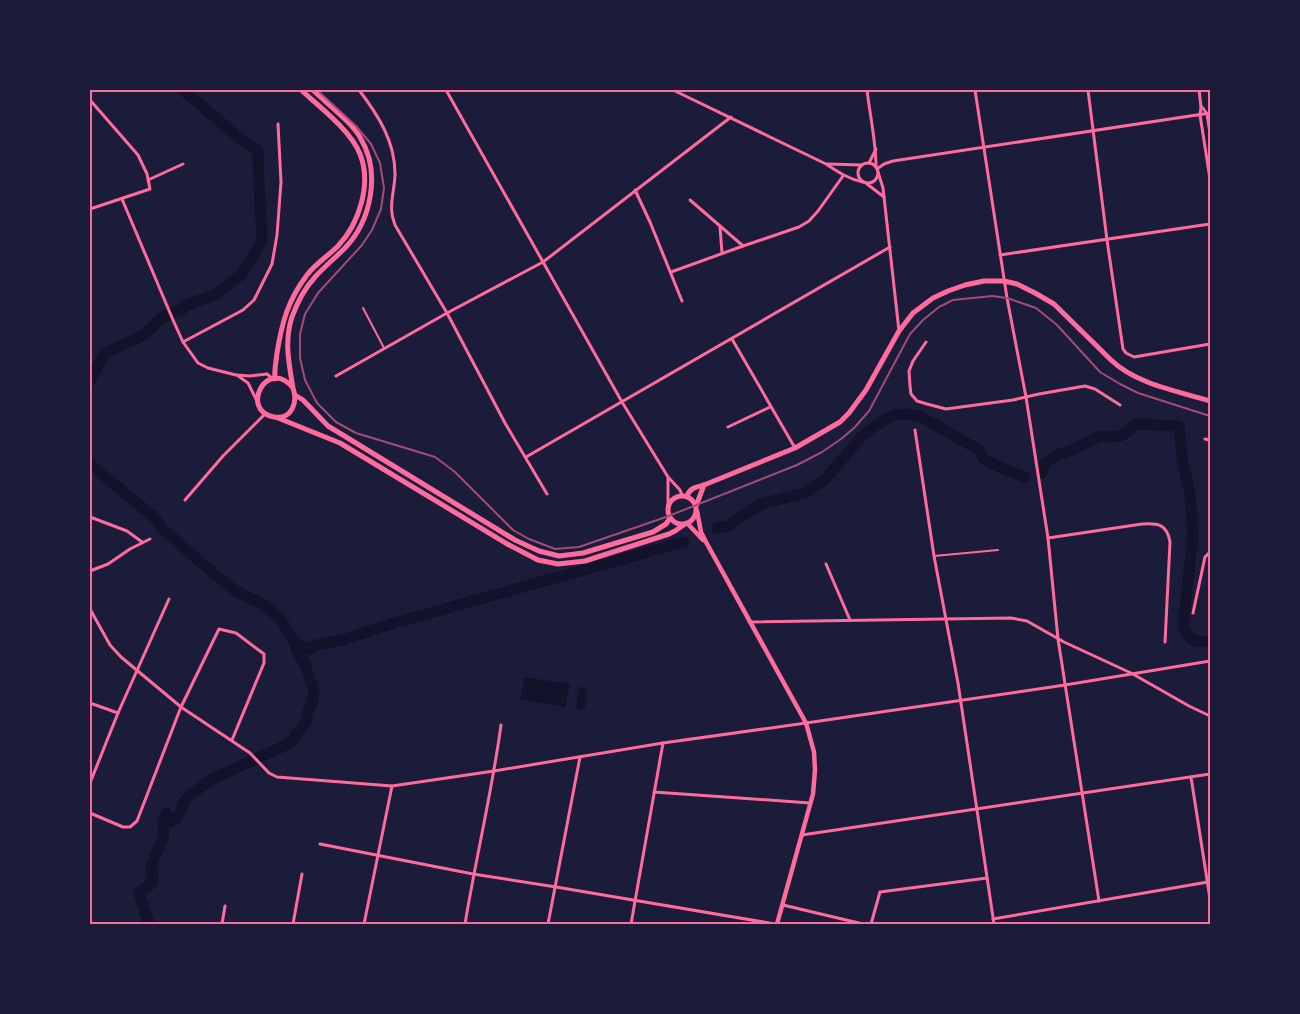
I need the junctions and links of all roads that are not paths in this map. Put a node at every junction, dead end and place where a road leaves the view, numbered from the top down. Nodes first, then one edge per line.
1 (301, 90) edge
2 (313, 90) edge
3 (358, 90) edge
4 (446, 90) edge
5 (673, 90) edge
6 (866, 90) edge
7 (975, 90) edge
8 (1088, 90) edge
9 (1199, 90) edge
10 (91, 102) edge
11 (1201, 107) junction
12 (1209, 113) edge
13 (1200, 115) junction
14 (730, 117) junction
15 (278, 124) dead end
16 (1093, 131) junction
17 (1210, 132) edge
18 (876, 148) junction
19 (984, 148) junction
20 (868, 163) junction
21 (183, 164) dead end
22 (826, 164) junction
23 (862, 165) junction
24 (877, 169) junction
25 (844, 176) junction
26 (1210, 179) edge
27 (148, 180) junction
28 (864, 183) junction
29 (635, 190) junction
30 (884, 198) junction
31 (122, 199) junction
32 (690, 200) dead end
33 (90, 209) edge
34 (1210, 224) edge
35 (720, 226) junction
36 (1107, 240) junction
37 (743, 246) junction
38 (890, 247) junction
39 (722, 253) junction
40 (1000, 255) junction
41 (543, 262) junction
42 (671, 272) junction
43 (1004, 281) junction
44 (682, 301) dead end
45 (363, 308) dead end
46 (447, 313) junction
47 (899, 331) junction
48 (732, 338) junction
49 (183, 342) junction
50 (926, 342) dead end
51 (1210, 344) edge
52 (384, 348) junction
53 (236, 375) junction
54 (336, 376) dead end
55 (274, 379) junction
56 (293, 388) junction
57 (295, 394) junction
58 (1026, 397) junction
59 (1210, 400) edge
60 (622, 402) junction
61 (259, 405) junction
62 (1120, 405) dead end
63 (770, 407) junction
64 (266, 414) junction
65 (278, 417) junction
66 (728, 427) dead end
67 (915, 430) dead end
68 (1204, 439) dead end
69 (1210, 440) edge
70 (795, 448) junction
71 (526, 457) junction
72 (668, 478) junction
73 (704, 485) junction
74 (547, 494) dead end
75 (684, 495) junction
76 (185, 500) dead end
77 (668, 506) junction
78 (696, 508) junction
79 (90, 517) edge
80 (670, 518) junction
81 (686, 524) junction
82 (1048, 538) junction
83 (150, 539) dead end
84 (142, 542) junction
85 (706, 542) junction
86 (998, 550) dead end
87 (1210, 552) edge
88 (934, 556) junction
89 (826, 564) dead end
90 (90, 571) edge
91 (168, 599) dead end
92 (90, 609) edge
93 (1193, 613) dead end
94 (947, 619) junction
95 (850, 620) junction
96 (749, 622) junction
97 (1058, 639) junction
98 (1166, 642) dead end
99 (1210, 661) edge
100 (137, 670) junction
101 (1131, 673) junction
102 (1065, 685) junction
103 (961, 700) junction
104 (90, 703) edge
105 (181, 707) junction
106 (118, 713) junction
107 (1210, 716) edge
108 (806, 723) junction
109 (501, 725) dead end
110 (232, 740) junction
111 (663, 743) junction
112 (580, 757) junction
113 (494, 771) junction
114 (1210, 774) edge
115 (1191, 777) junction
116 (90, 783) edge
117 (392, 786) junction
118 (654, 792) junction
119 (1083, 794) junction
120 (811, 803) junction
121 (977, 809) junction
122 (90, 813) edge
123 (802, 835) junction
124 (320, 844) dead end
125 (378, 855) junction
126 (302, 874) dead end
127 (473, 874) junction
128 (987, 878) junction
129 (1209, 883) edge
130 (556, 887) junction
131 (1210, 899) edge
132 (635, 901) junction
133 (1099, 901) junction
134 (783, 905) junction
135 (225, 906) dead end
136 (994, 922) edge
137 (222, 924) edge
138 (293, 924) edge
139 (364, 924) edge
140 (465, 924) edge
141 (548, 924) edge
142 (631, 924) edge
143 (776, 924) edge
144 (863, 924) edge
145 (871, 924) edge

1 - 55 main road
2 - 56 main road
3 - 46 street
4 - 41 street
5 - 14 street
6 - 18 street
7 - 19 street
8 - 16 street
9 - 11 street
10 - 27 street
11 - 12 street
11 - 13 street
12 - 13 street
12 - 17 street
13 - 16 street
13 - 26 street
14 - 22 street
14 - 29 street
15 - 49 street
16 - 19 street
16 - 36 street
18 - 20 street
18 - 24 street
19 - 24 street
19 - 40 street
20 - 23 street
20 - 24 street
21 - 27 street
22 - 23 street
22 - 25 street
23 - 28 street
24 - 28 street
24 - 30 street
25 - 28 street
25 - 37 street
27 - 31 street
28 - 30 street
29 - 41 street
29 - 42 street
30 - 38 street
31 - 33 street
31 - 49 street
32 - 35 street
34 - 36 street
35 - 37 street
35 - 39 street
36 - 40 street
36 - 51 street
37 - 39 street
38 - 47 street
38 - 48 street
39 - 42 street
40 - 43 street
41 - 46 street
41 - 60 street
42 - 44 street
43 - 47 main road
43 - 58 street
43 - 59 main road
45 - 52 lane
46 - 52 street
46 - 71 street
47 - 70 main road
48 - 60 street
48 - 63 street
49 - 53 street
50 - 58 street
52 - 54 street
53 - 55 street
53 - 61 street
55 - 56 main road
55 - 61 main road
56 - 57 main road
57 - 65 main road
57 - 80 main road
58 - 62 street
58 - 82 street
60 - 71 street
60 - 72 street
61 - 64 main road
63 - 66 street
63 - 70 street
64 - 65 main road
64 - 76 street
65 - 81 main road
67 - 88 street
68 - 69 street
70 - 73 main road
71 - 74 street
72 - 75 street
72 - 77 street
73 - 75 main road
73 - 78 main road
75 - 77 main road
75 - 78 main road
77 - 80 main road
78 - 81 main road
78 - 85 street
79 - 84 street
80 - 81 main road
81 - 85 street
82 - 97 street
82 - 98 street
83 - 84 street
84 - 90 street
85 - 96 street
86 - 88 lane
87 - 93 street
88 - 94 street
89 - 95 street
91 - 100 street
92 - 100 street
94 - 95 street
94 - 97 street
94 - 103 street
95 - 96 street
96 - 108 street
97 - 101 street
97 - 102 street
99 - 101 street
100 - 105 street
100 - 106 street
101 - 102 street
101 - 107 street
102 - 103 street
102 - 119 street
103 - 108 street
103 - 121 street
104 - 106 street
105 - 110 street
105 - 110 street
105 - 122 street
106 - 116 street
108 - 111 street
108 - 120 street
109 - 113 street
110 - 117 street
111 - 112 street
111 - 118 street
112 - 113 street
112 - 130 street
113 - 117 street
113 - 127 street
114 - 115 street
115 - 119 street
115 - 129 street
117 - 125 street
118 - 120 street
118 - 132 street
119 - 121 street
119 - 133 street
120 - 123 street
121 - 123 street
121 - 128 street
123 - 134 street
124 - 125 street
125 - 127 street
125 - 139 street
126 - 138 street
127 - 130 street
127 - 140 street
128 - 136 street
128 - 145 street
129 - 131 street
129 - 133 street
130 - 132 street
130 - 141 street
132 - 142 street
132 - 143 street
133 - 136 street
134 - 143 street
134 - 144 street
135 - 137 street

